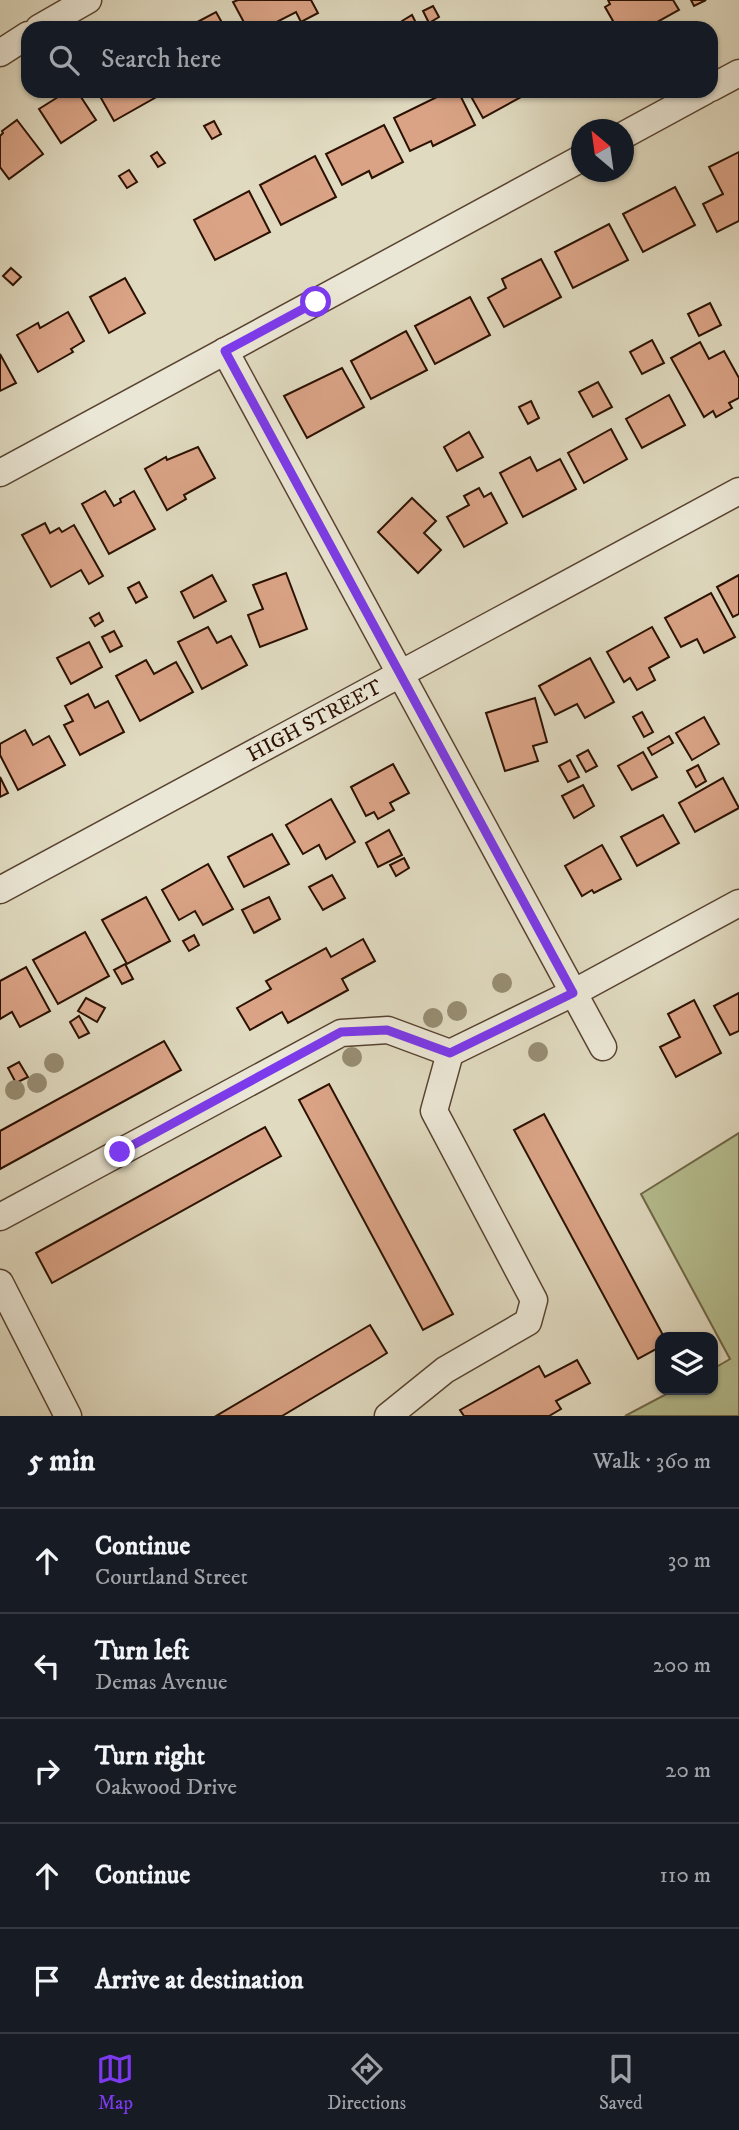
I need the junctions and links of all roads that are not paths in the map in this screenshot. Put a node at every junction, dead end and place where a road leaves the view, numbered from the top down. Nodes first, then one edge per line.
1 (88, 0) edge
2 (51, 21) edge
3 (21, 40) edge
4 (0, 53) edge
5 (739, 73) edge
6 (718, 84) edge
7 (692, 98) edge
8 (634, 130) edge
9 (571, 164) edge
10 (225, 351) junction
11 (0, 473) edge
12 (739, 491) edge
13 (400, 675) junction
14 (0, 890) edge
15 (739, 903) edge
16 (573, 993) junction
17 (603, 1047) dead end
18 (450, 1053) junction
19 (0, 1217) edge
20 (0, 1283) edge
21 (68, 1416) edge
22 (388, 1416) edge

1 - 2 street
3 - 4 street
5 - 6 street
7 - 8 street
9 - 10 street
10 - 11 street
10 - 13 street
12 - 13 street, HIGH STREET
13 - 14 street, HIGH STREET
13 - 16 street
15 - 16 street
16 - 17 street
16 - 18 street
18 - 19 street
18 - 22 street
20 - 21 street

